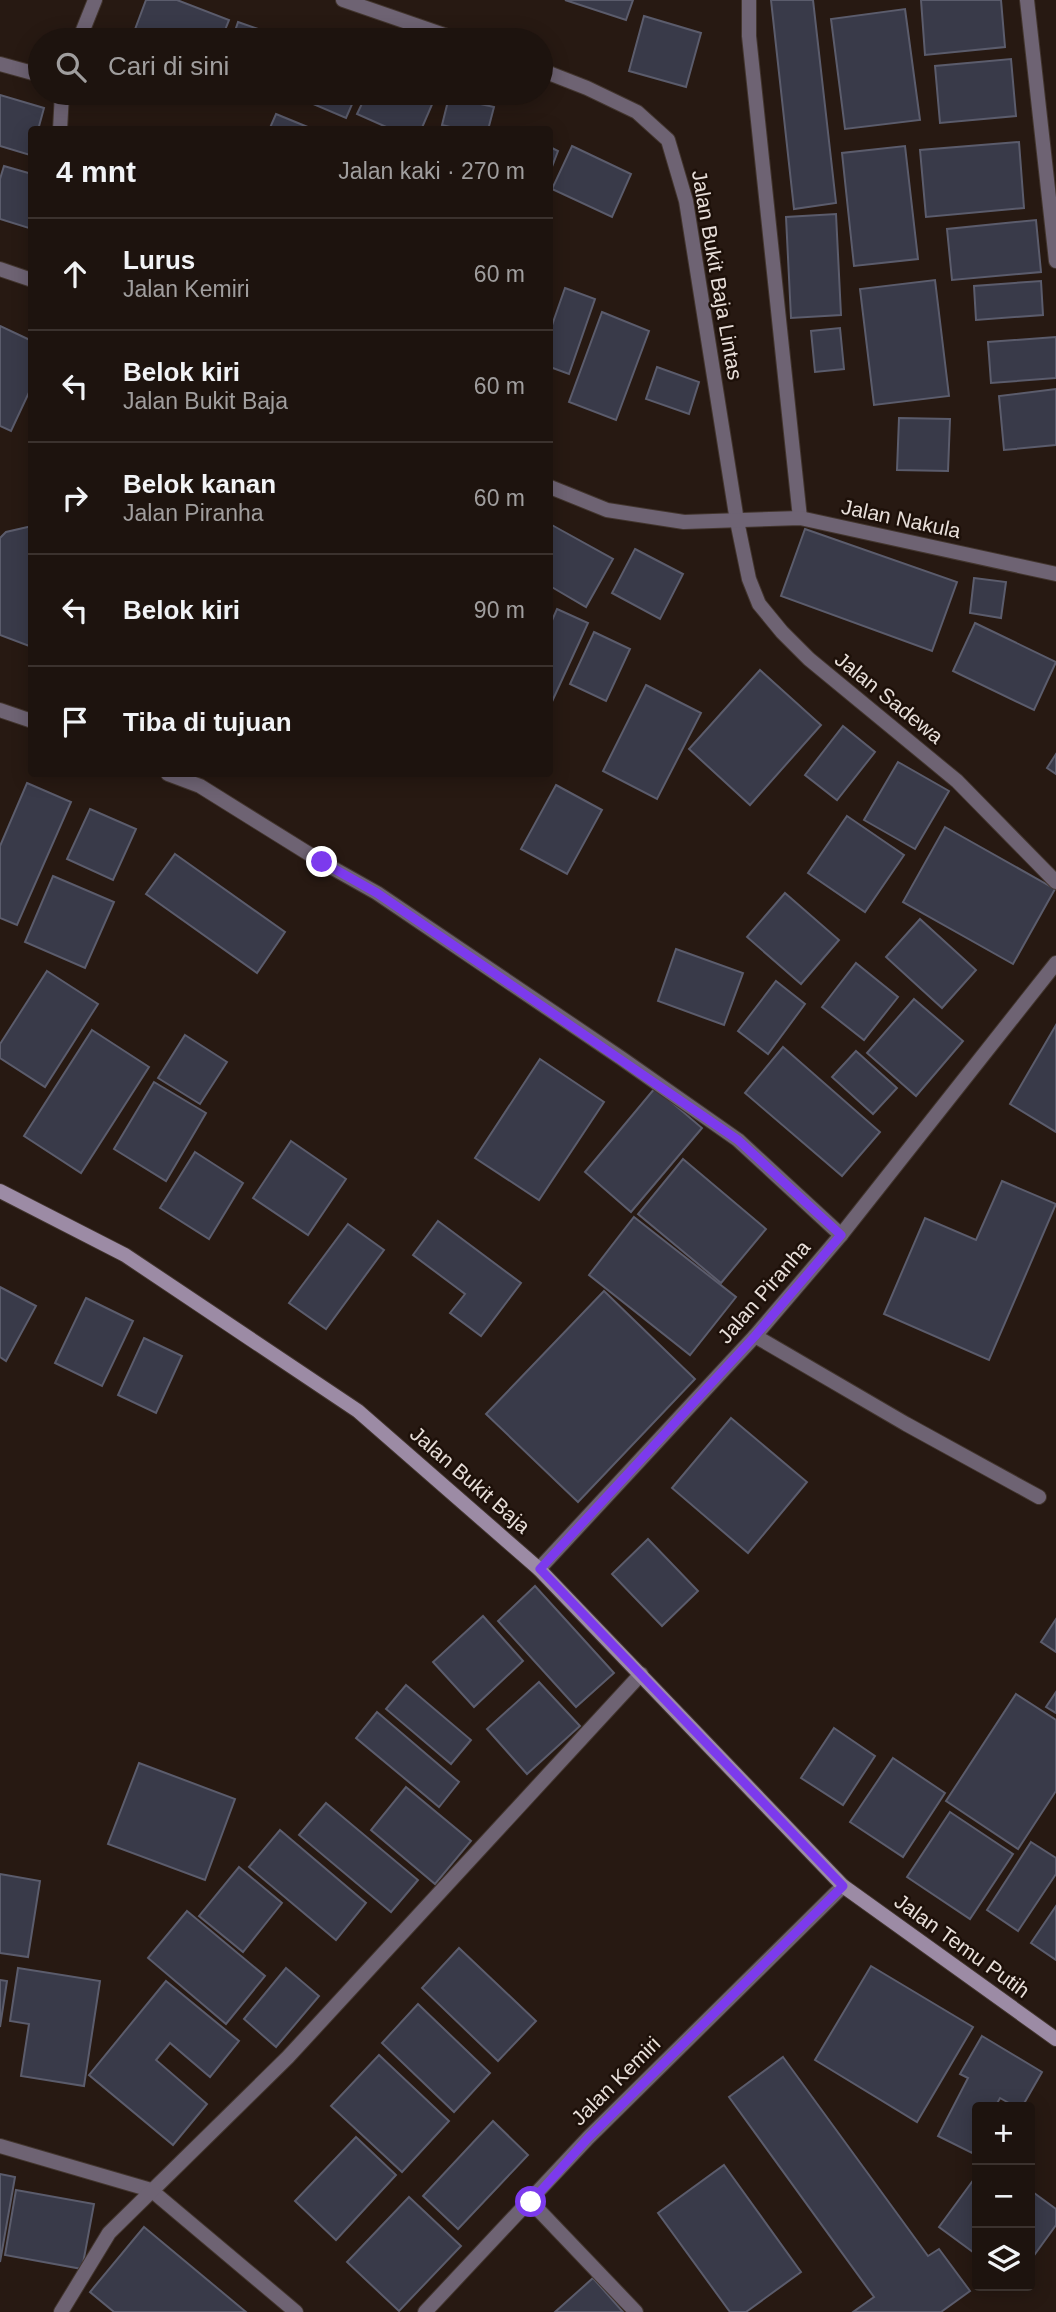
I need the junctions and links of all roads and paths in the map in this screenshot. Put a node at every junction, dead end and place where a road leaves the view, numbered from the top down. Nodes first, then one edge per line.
1 (95, 0) edge
2 (343, 0) edge
3 (750, 0) edge
4 (1027, 0) edge
5 (84, 28) edge
6 (424, 28) edge
7 (0, 64) edge
8 (28, 72) edge
9 (553, 75) edge
10 (61, 105) edge
11 (60, 126) edge
12 (1056, 261) edge
13 (0, 269) edge
14 (28, 279) edge
15 (553, 488) edge
16 (800, 518) junction
17 (737, 521) junction
18 (1056, 574) edge
19 (0, 710) edge
20 (28, 720) edge
21 (176, 777) edge
22 (1056, 882) edge
23 (1056, 963) edge
24 (0, 1191) edge
25 (841, 1235) junction
26 (755, 1336) junction
27 (1039, 1497) dead end
28 (540, 1569) junction
29 (641, 1674) junction
30 (843, 1886) junction
31 (1056, 2039) edge
32 (0, 2146) edge
33 (151, 2190) junction
34 (531, 2202) junction
35 (61, 2312) edge
36 (296, 2312) edge
37 (425, 2312) edge
38 (636, 2312) edge

1 - 5 street
2 - 6 street
3 - 16 street
4 - 12 street
7 - 8 street
9 - 17 street, Jalan Bukit Baja Lintas
10 - 11 street
13 - 14 street
15 - 17 street, Jalan Nakula
16 - 17 street, Jalan Nakula
16 - 18 street, Jalan Nakula
17 - 22 street, Jalan Sadewa
19 - 20 street
21 - 25 street
23 - 25 street, Jalan Piranha
24 - 28 street, Jalan Bukit Baja
25 - 26 street, Jalan Piranha
26 - 27 street
26 - 28 street, Jalan Piranha
28 - 29 street, Jalan Bukit Baja
29 - 30 street, Jalan Bukit Baja
29 - 33 street
30 - 31 street, Jalan Temu Putih
30 - 34 street, Jalan Kemiri
32 - 33 street
33 - 35 street
33 - 36 street
34 - 37 street, Jalan Kemiri
34 - 38 street

